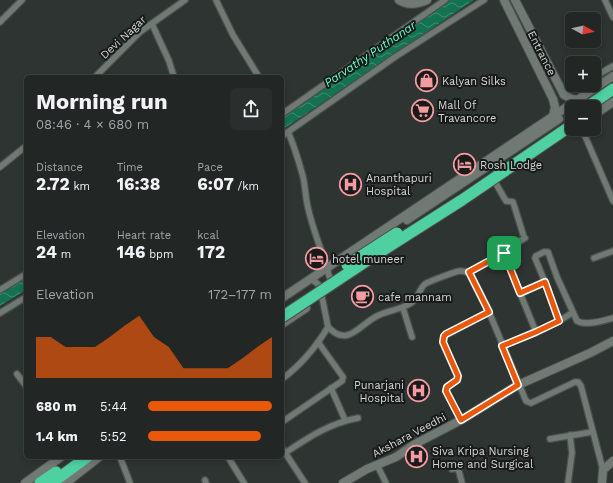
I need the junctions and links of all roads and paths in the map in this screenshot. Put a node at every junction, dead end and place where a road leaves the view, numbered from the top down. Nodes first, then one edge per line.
1 (22, 0) edge
2 (185, 0) edge
3 (216, 0) edge
4 (399, 0) edge
5 (427, 0) edge
6 (445, 0) edge
7 (484, 0) edge
8 (504, 0) edge
9 (515, 0) edge
10 (605, 0) edge
11 (613, 18) edge
12 (0, 22) edge
13 (152, 24) junction
14 (613, 66) edge
15 (601, 73) dead end
16 (97, 75) edge
17 (173, 75) edge
18 (258, 75) edge
19 (613, 76) edge
20 (613, 83) edge
21 (613, 89) edge
22 (613, 97) edge
23 (574, 100) edge
24 (587, 100) edge
25 (588, 100) edge
26 (591, 100) edge
27 (613, 102) edge
28 (601, 105) edge
29 (601, 110) edge
30 (565, 111) edge
31 (284, 113) edge
32 (565, 115) edge
33 (553, 116) junction
34 (565, 122) edge
35 (565, 130) edge
36 (288, 132) junction
37 (284, 135) edge
38 (565, 135) edge
39 (585, 136) edge
40 (24, 148) edge
41 (0, 167) edge
42 (495, 182) junction
43 (613, 201) edge
44 (613, 251) edge
45 (504, 253) junction
46 (346, 254) junction
47 (594, 258) dead end
48 (327, 267) junction
49 (469, 272) junction
50 (24, 275) edge
51 (310, 279) junction
52 (545, 282) junction
53 (341, 283) junction
54 (0, 290) edge
55 (520, 293) junction
56 (322, 296) junction
57 (284, 297) edge
58 (24, 298) edge
59 (284, 307) edge
60 (403, 308) junction
61 (489, 312) junction
62 (0, 313) edge
63 (572, 313) junction
64 (284, 316) edge
65 (613, 318) edge
66 (559, 321) junction
67 (284, 323) edge
68 (328, 327) junction
69 (536, 332) junction
70 (412, 337) dead end
71 (318, 342) junction
72 (612, 344) edge
73 (502, 346) junction
74 (17, 374) dead end
75 (284, 377) edge
76 (24, 383) edge
77 (518, 385) junction
78 (330, 388) junction
79 (358, 418) dead end
80 (345, 420) junction
81 (461, 420) junction
82 (284, 421) edge
83 (592, 432) junction
84 (570, 435) junction
85 (550, 439) dead end
86 (284, 450) edge
87 (57, 459) edge
88 (72, 459) edge
89 (85, 459) edge
90 (96, 459) edge
91 (121, 459) edge
92 (229, 459) edge
93 (613, 461) edge
94 (376, 465) junction
95 (452, 469) dead end
96 (602, 470) junction
97 (24, 483) edge
98 (40, 483) edge
99 (52, 483) edge
100 (66, 483) edge
101 (130, 483) edge
102 (244, 483) edge
103 (305, 483) edge
104 (343, 483) edge
105 (386, 483) edge
106 (462, 483) edge
107 (568, 483) edge
108 (602, 483) edge

1 - 12 street
2 - 13 street, Devi Nagar
3 - 18 street
4 - 5 street
6 - 31 street
7 - 36 street
8 - 33 street, Entrance
9 - 23 street
10 - 11 street
13 - 16 street, Devi Nagar
13 - 17 street
14 - 15 street
19 - 24 street
20 - 25 street
21 - 26 highway
22 - 28 highway
27 - 29 street
30 - 33 street
32 - 46 street
33 - 46 street
34 - 59 highway, bridge
35 - 64 highway, bridge
36 - 37 street
36 - 48 street
38 - 42 street
39 - 43 street
40 - 41 street
42 - 45 street
42 - 53 street
44 - 47 street
45 - 49 street
45 - 55 street
46 - 48 street
48 - 51 street
48 - 53 street
49 - 60 street
49 - 61 street
50 - 54 street
51 - 56 street
51 - 57 street
52 - 55 street
52 - 63 street
52 - 66 street
53 - 56 street
55 - 69 street
56 - 67 street
56 - 68 street
58 - 62 street
60 - 68 street
60 - 70 street
61 - 73 street
61 - 81 street
63 - 65 street
63 - 66 street
66 - 69 street
68 - 71 street
69 - 73 street
71 - 75 street
71 - 78 street
72 - 77 street, Akshara Veedhi
73 - 77 street
74 - 76 street
77 - 81 street, Akshara Veedhi
77 - 83 street
78 - 80 street
78 - 82 street
79 - 80 street
80 - 86 street
81 - 94 street, Akshara Veedhi
83 - 84 street
83 - 96 street
84 - 85 street
84 - 107 street
86 - 103 street
87 - 97 street
88 - 98 highway
89 - 99 highway
90 - 100 street
91 - 101 street
92 - 102 street
93 - 96 street
94 - 104 street, Akshara Veedhi
94 - 105 street
95 - 106 street
96 - 108 street

